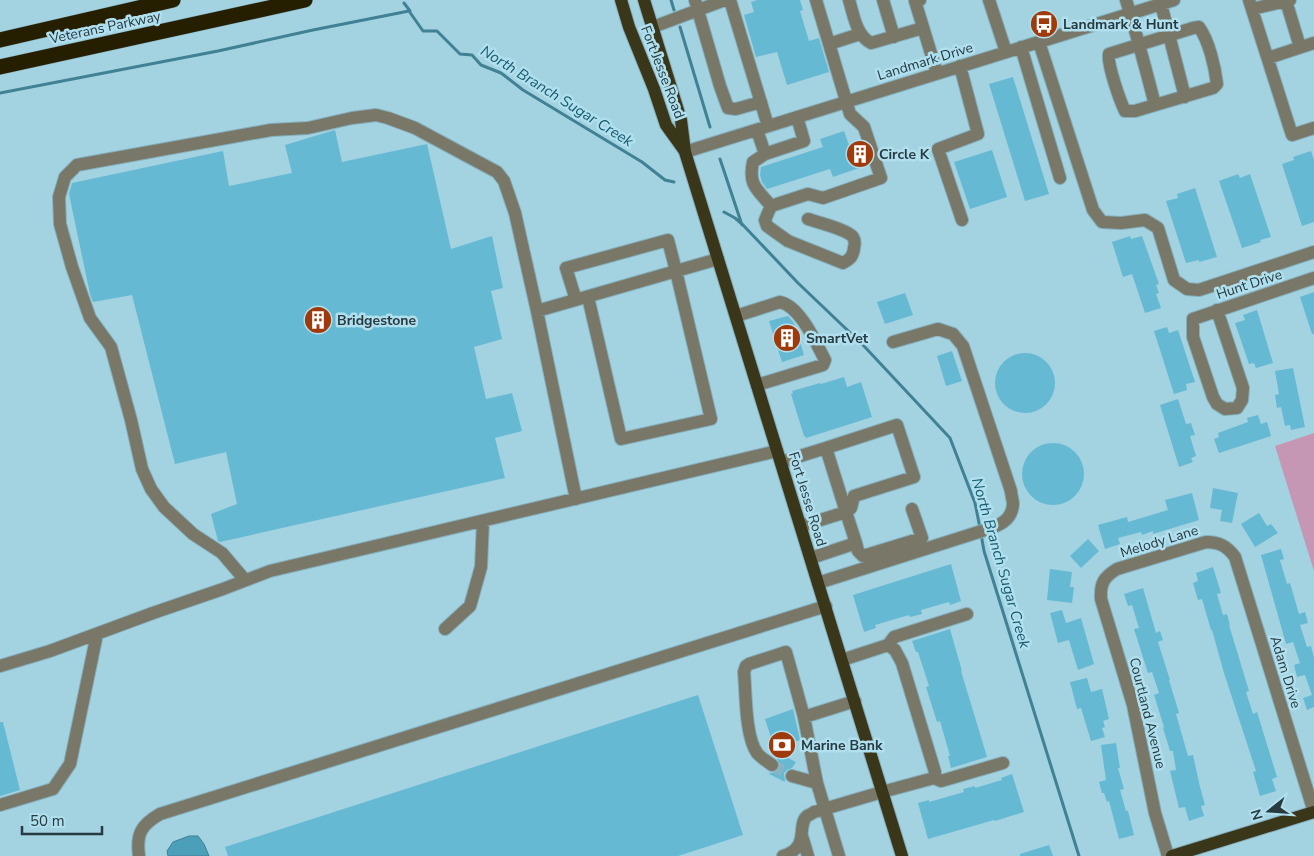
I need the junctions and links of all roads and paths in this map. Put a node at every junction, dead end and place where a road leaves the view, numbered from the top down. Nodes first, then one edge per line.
1 (173, 0) edge
2 (305, 0) edge
3 (621, 0) edge
4 (644, 0) edge
5 (725, 0) edge
6 (730, 0) edge
7 (816, 0) edge
8 (850, 0) edge
9 (883, 0) edge
10 (916, 0) edge
11 (989, 0) edge
12 (1126, 0) edge
13 (1174, 0) edge
14 (1288, 0) edge
15 (1160, 2) edge
16 (1251, 4) edge
17 (696, 5) edge
18 (1130, 13) junction
19 (653, 27) junction
20 (923, 28) junction
21 (860, 34) junction
22 (1169, 35) junction
23 (894, 37) junction
24 (0, 40) edge
25 (1039, 42) junction
26 (1314, 43) edge
27 (829, 44) junction
28 (1139, 44) junction
29 (1021, 47) junction
30 (1300, 47) junction
31 (1006, 52) junction
32 (1268, 58) junction
33 (960, 66) junction
34 (0, 67) edge
35 (937, 73) junction
36 (1185, 97) junction
37 (761, 102) junction
38 (846, 102) junction
39 (1155, 105) junction
40 (797, 117) junction
41 (762, 128) junction
42 (1314, 128) edge
43 (685, 152) junction
44 (765, 154) junction
45 (1060, 178) dead end
46 (771, 206) junction
47 (808, 219) dead end
48 (962, 220) dead end
49 (1314, 252) edge
50 (718, 259) junction
51 (676, 271) junction
52 (1314, 278) edge
53 (582, 298) junction
54 (1217, 310) junction
55 (537, 311) junction
56 (736, 316) junction
57 (894, 342) dead end
58 (757, 386) junction
59 (826, 448) junction
60 (779, 456) junction
61 (576, 499) junction
62 (912, 509) dead end
63 (846, 512) junction
64 (483, 521) junction
65 (801, 526) junction
66 (856, 543) junction
67 (1224, 545) joint
68 (811, 558) junction
69 (1105, 578) joint
70 (245, 580) junction
71 (818, 582) junction
72 (826, 606) junction
73 (967, 614) dead end
74 (445, 629) dead end
75 (97, 634) junction
76 (888, 645) junction
77 (842, 660) junction
78 (0, 666) edge
79 (855, 702) junction
80 (804, 717) junction
81 (1003, 762) dead end
82 (772, 765) tunnel mouth
83 (792, 776) tunnel mouth
84 (934, 778) junction
85 (817, 783) junction
86 (882, 792) junction
87 (0, 805) edge
88 (825, 809) junction
89 (1314, 812) edge
90 (802, 836) junction
91 (139, 856) edge
92 (783, 856) edge
93 (808, 856) edge
94 (839, 856) edge
95 (902, 856) edge
96 (1170, 856) edge

1 - 24 highway, Veterans Parkway
2 - 34 highway, Veterans Parkway
3 - 43 main road, Fort Jesse Road
4 - 19 main road, Fort Jesse Road
5 - 17 street
6 - 37 street
7 - 27 street
8 - 21 street
9 - 23 street
10 - 20 street
11 - 31 street
12 - 18 street
13 - 15 street, Landmark Drive
14 - 16 street
14 - 30 street
15 - 18 street, Landmark Drive
15 - 22 street
16 - 32 street
17 - 19 street
17 - 37 street
18 - 25 street, Landmark Drive
18 - 28 street
19 - 43 main road, Fort Jesse Road
20 - 23 street
20 - 35 street
21 - 23 street
21 - 27 street
22 - 28 street
22 - 36 street
22 - 36 street
25 - 29 street, Landmark Drive
25 - 49 street
26 - 30 street
27 - 38 street
28 - 39 street
28 - 39 street
29 - 31 street, Landmark Drive
29 - 45 street
30 - 32 street
31 - 33 street, Landmark Drive
32 - 42 street
33 - 35 street, Landmark Drive
33 - 48 street
35 - 38 street, Landmark Drive
36 - 39 street
37 - 41 street
38 - 40 street, Landmark Drive
38 - 46 street
40 - 41 street, Landmark Drive
40 - 44 street
41 - 43 street, Landmark Drive
41 - 44 street
43 - 50 main road, Fort Jesse Road
44 - 46 street
46 - 47 street
50 - 51 street
50 - 56 main road, Fort Jesse Road
51 - 53 street
51 - 53 street
51 - 53 street
52 - 54 street, Hunt Drive
53 - 55 street
54 - 54 street, Hunt Drive
55 - 61 street
55 - 70 street
56 - 58 main road, Fort Jesse Road
56 - 58 street
57 - 71 street
58 - 60 main road, Fort Jesse Road
59 - 60 street
59 - 63 street
59 - 63 street
60 - 61 street
60 - 65 main road, Fort Jesse Road
61 - 64 street
62 - 66 street
63 - 65 street
63 - 66 street
64 - 70 street
64 - 74 street
65 - 68 main road, Fort Jesse Road
66 - 68 street
67 - 69 street, Melody Lane
67 - 89 street, Adam Drive
68 - 71 main road, Fort Jesse Road
69 - 96 street, Courtland Avenue
70 - 75 street
71 - 72 main road, Fort Jesse Road
72 - 77 main road, Fort Jesse Road
72 - 91 street
73 - 76 street
75 - 78 street
75 - 87 street
76 - 77 street
76 - 84 street
77 - 79 main road, Fort Jesse Road
79 - 80 street
79 - 86 main road, Fort Jesse Road
80 - 82 street
80 - 85 street
81 - 84 street
83 - 85 street
84 - 86 street
85 - 88 street
86 - 88 street
86 - 95 main road, Fort Jesse Road
88 - 90 street
88 - 94 street
89 - 96 main road
90 - 92 street
90 - 93 street

